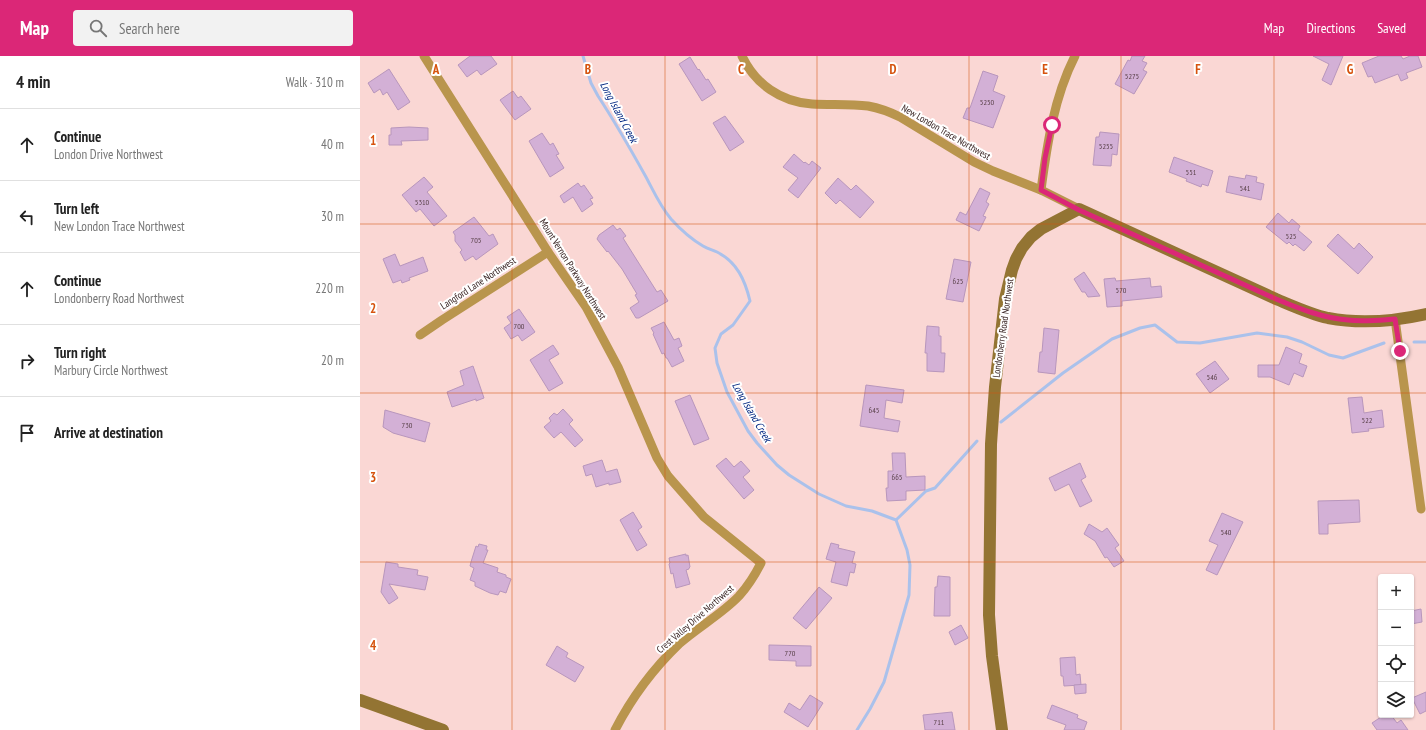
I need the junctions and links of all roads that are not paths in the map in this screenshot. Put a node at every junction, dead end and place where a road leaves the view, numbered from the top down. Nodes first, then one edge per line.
1 (424, 56) edge
2 (742, 56) edge
3 (1075, 56) edge
4 (1041, 190) junction
5 (1079, 210) junction
6 (548, 252) junction
7 (1426, 314) edge
8 (1395, 319) junction
9 (420, 335) dead end
10 (1421, 509) dead end
11 (761, 563) joint
12 (360, 700) edge
13 (443, 730) edge
14 (615, 730) edge
15 (1002, 730) edge

1 - 6 street, Mount Vernon Parkway Northwest
2 - 4 street, New London Trace Northwest
3 - 4 street
4 - 5 street, New London Trace Northwest
5 - 8 street
5 - 15 street, Londonberry Road Northwest
6 - 9 street, Langford Lane Northwest
6 - 11 street, Mount Vernon Parkway Northwest
7 - 8 street
8 - 10 street
11 - 14 street, Crest Valley Drive Northwest
12 - 13 street

